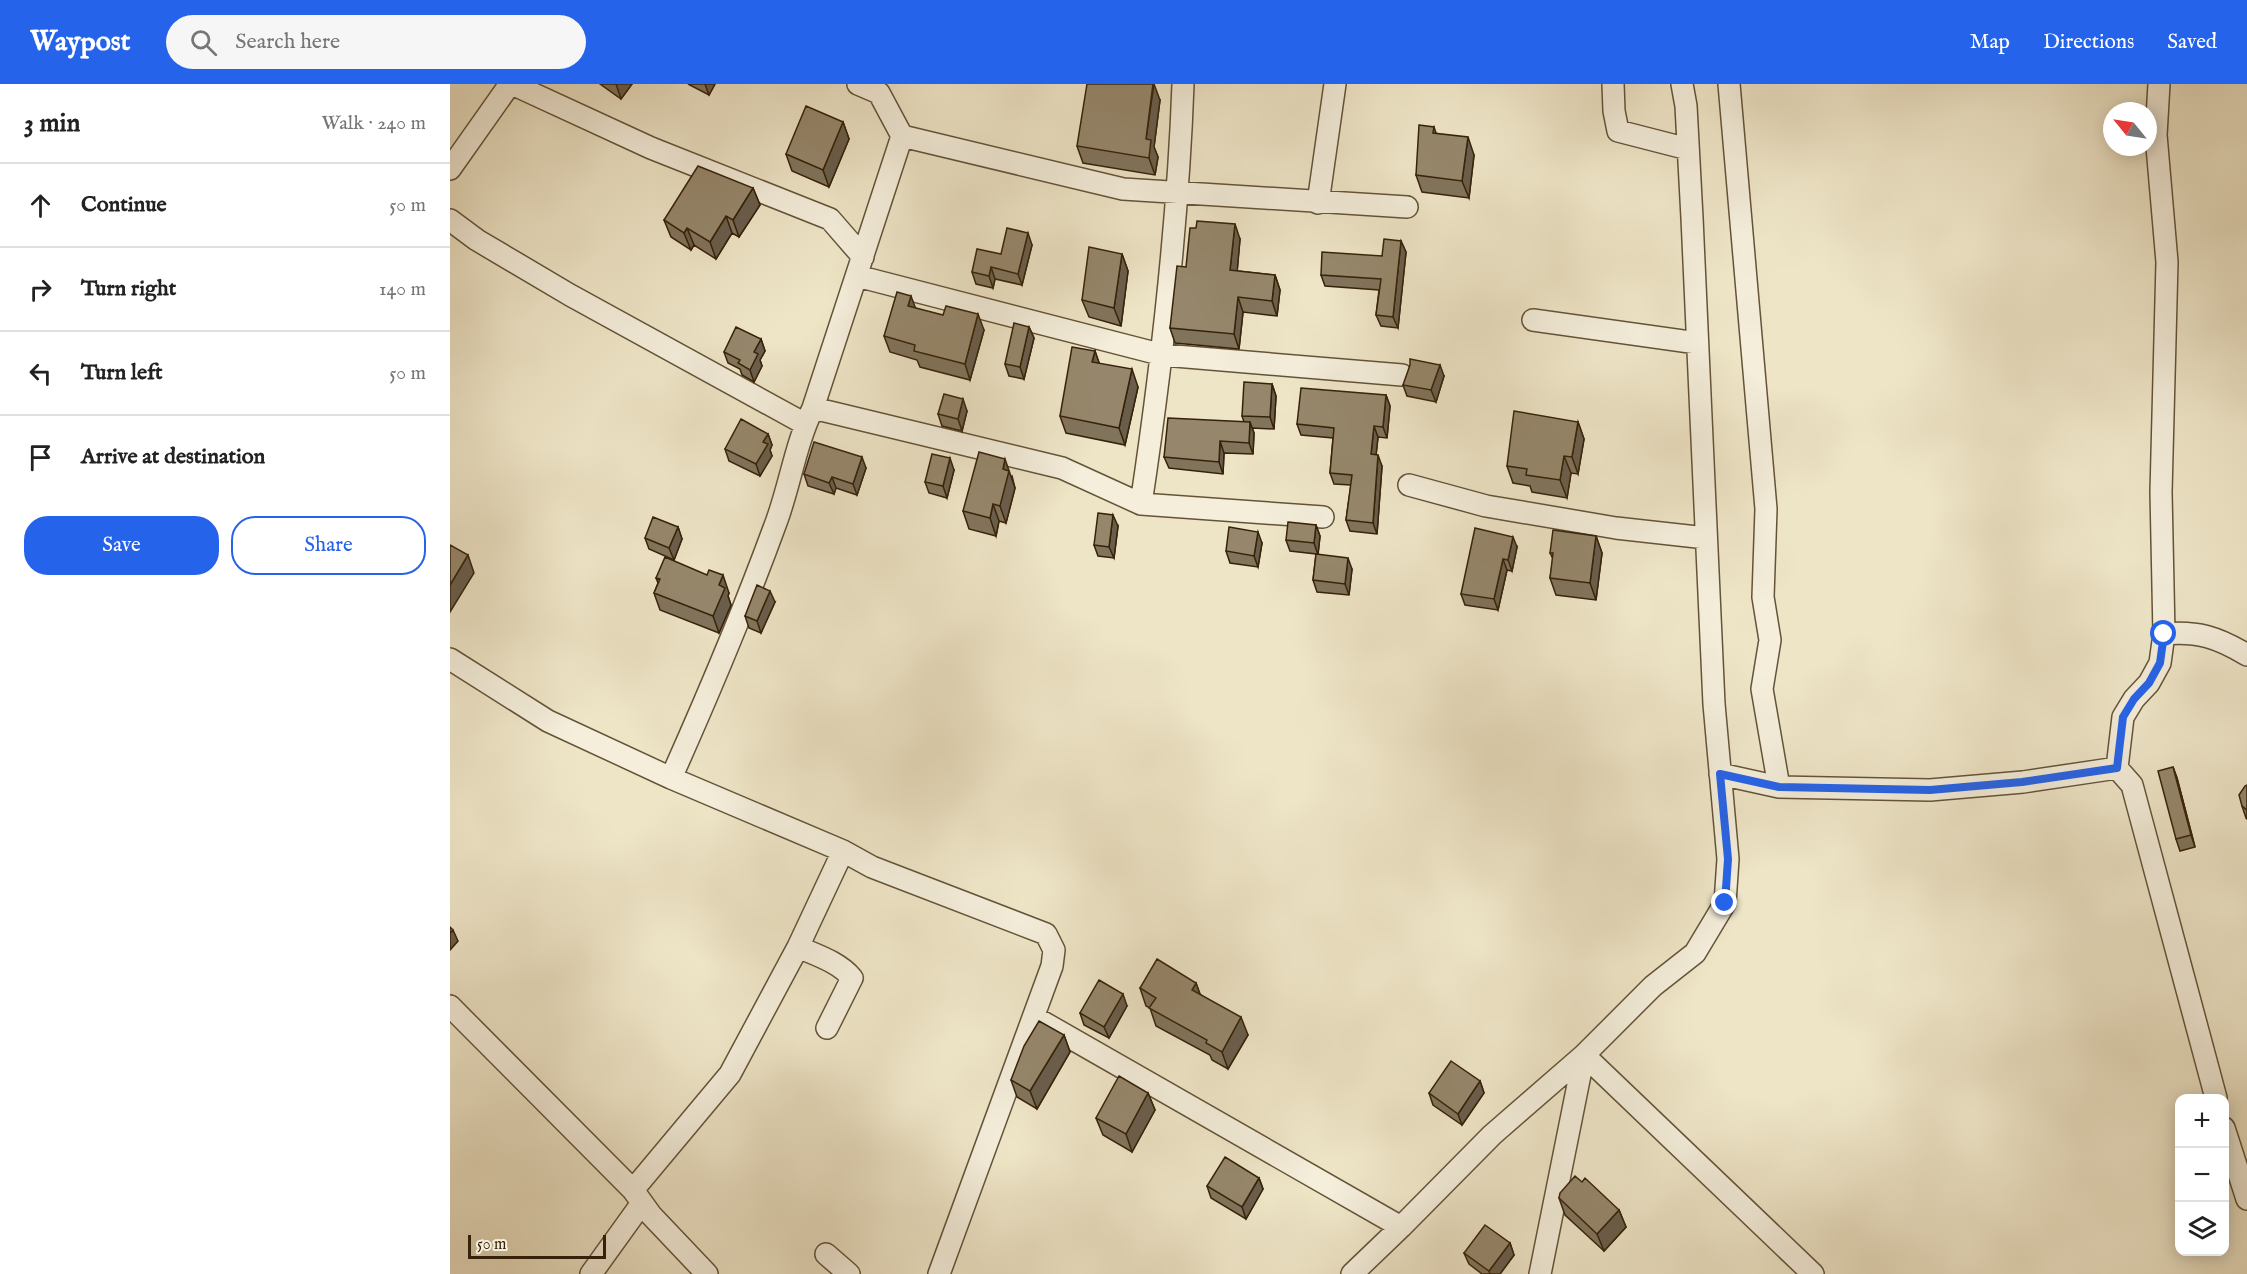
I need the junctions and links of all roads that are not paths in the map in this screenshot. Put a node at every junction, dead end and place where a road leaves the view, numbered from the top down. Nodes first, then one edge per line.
1 (511, 84) edge
2 (858, 84) edge
3 (1183, 84) edge
4 (1335, 84) edge
5 (1613, 84) edge
6 (1682, 84) edge
7 (1729, 84) edge
8 (2159, 84) edge
9 (881, 88) edge
10 (902, 136) junction
11 (1688, 149) junction
12 (450, 169) edge
13 (1179, 192) junction
14 (1318, 203) junction
15 (1407, 207) dead end
16 (450, 220) edge
17 (860, 267) junction
18 (1533, 320) dead end
19 (1697, 343) junction
20 (1163, 354) junction
21 (1402, 375) dead end
22 (809, 416) junction
23 (1409, 485) dead end
24 (1141, 504) junction
25 (1323, 517) dead end
26 (1706, 538) junction
27 (2164, 634) junction
28 (2247, 655) edge
29 (450, 659) edge
30 (2117, 768) junction
31 (1720, 774) junction
32 (671, 778) junction
33 (1779, 787) junction
34 (843, 851) junction
35 (798, 947) junction
36 (450, 1006) edge
37 (1034, 1017) junction
38 (827, 1028) dead end
39 (1584, 1054) junction
40 (2215, 1094) edge
41 (2229, 1143) edge
42 (638, 1196) junction
43 (2247, 1199) edge
44 (1401, 1227) junction
45 (826, 1254) dead end
46 (591, 1274) edge
47 (707, 1274) edge
48 (849, 1274) edge
49 (939, 1274) edge
50 (1353, 1274) edge
51 (1540, 1274) edge
52 (1813, 1274) edge

1 - 12 street
1 - 17 street
2 - 9 street
3 - 13 street
4 - 14 street
5 - 11 street
6 - 11 street
7 - 33 street
8 - 27 street
9 - 10 street
10 - 13 street
10 - 17 street
11 - 19 street
13 - 14 street
13 - 20 street
14 - 15 street
16 - 22 street
17 - 20 street
17 - 22 street
18 - 19 street
19 - 26 street
20 - 21 street
20 - 24 street
22 - 24 street
22 - 32 street
23 - 26 street
24 - 25 street
26 - 31 street
27 - 28 street
27 - 30 street
29 - 32 street
30 - 33 street
30 - 40 street
31 - 33 street
31 - 39 street
32 - 34 street
34 - 35 street
34 - 37 street
35 - 38 street
35 - 42 street
36 - 42 street
37 - 44 street
37 - 49 street
39 - 44 street
39 - 51 street
39 - 52 street
41 - 43 street
42 - 46 street
42 - 47 street
44 - 50 street
45 - 48 street

